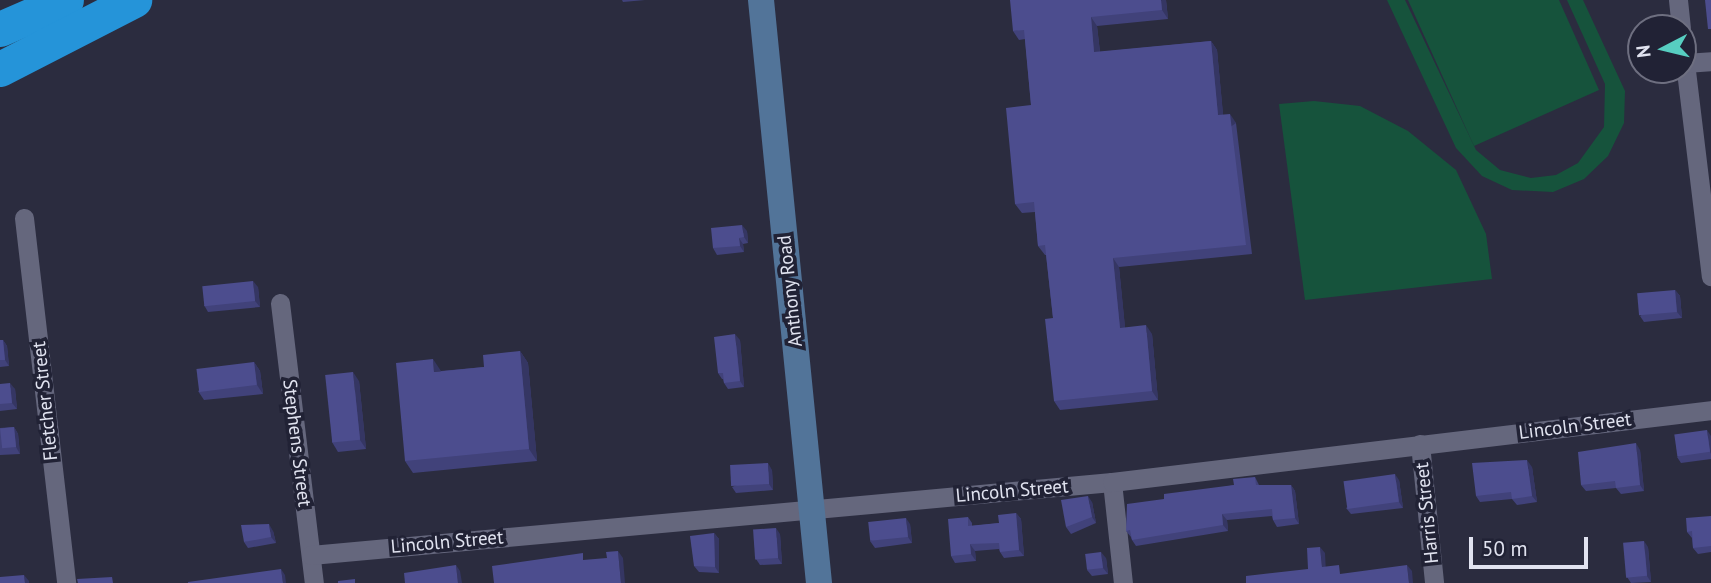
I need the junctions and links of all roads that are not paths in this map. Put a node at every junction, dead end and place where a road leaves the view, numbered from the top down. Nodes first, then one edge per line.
1 (66, 0) edge
2 (134, 0) edge
3 (761, 0) edge
4 (0, 29) edge
5 (0, 69) edge
6 (1688, 84) edge
7 (24, 218) dead end
8 (1711, 273) edge
9 (280, 303) dead end
10 (1711, 410) edge
11 (1420, 444) junction
12 (1112, 482) junction
13 (812, 509) junction
14 (311, 555) junction
15 (65, 583) edge
16 (314, 583) edge
17 (819, 583) edge
18 (1123, 583) edge
19 (1434, 583) edge

1 - 4 highway
2 - 5 highway
3 - 13 street, Anthony Road
6 - 8 street
7 - 15 street, Fletcher Street
9 - 14 street, Stephens Street
10 - 11 street, Lincoln Street
11 - 12 street, Lincoln Street
11 - 19 street, Harris Street
12 - 13 street, Lincoln Street
12 - 18 street
13 - 14 street, Lincoln Street
13 - 17 street, Anthony Road
14 - 16 street, Stephens Street

